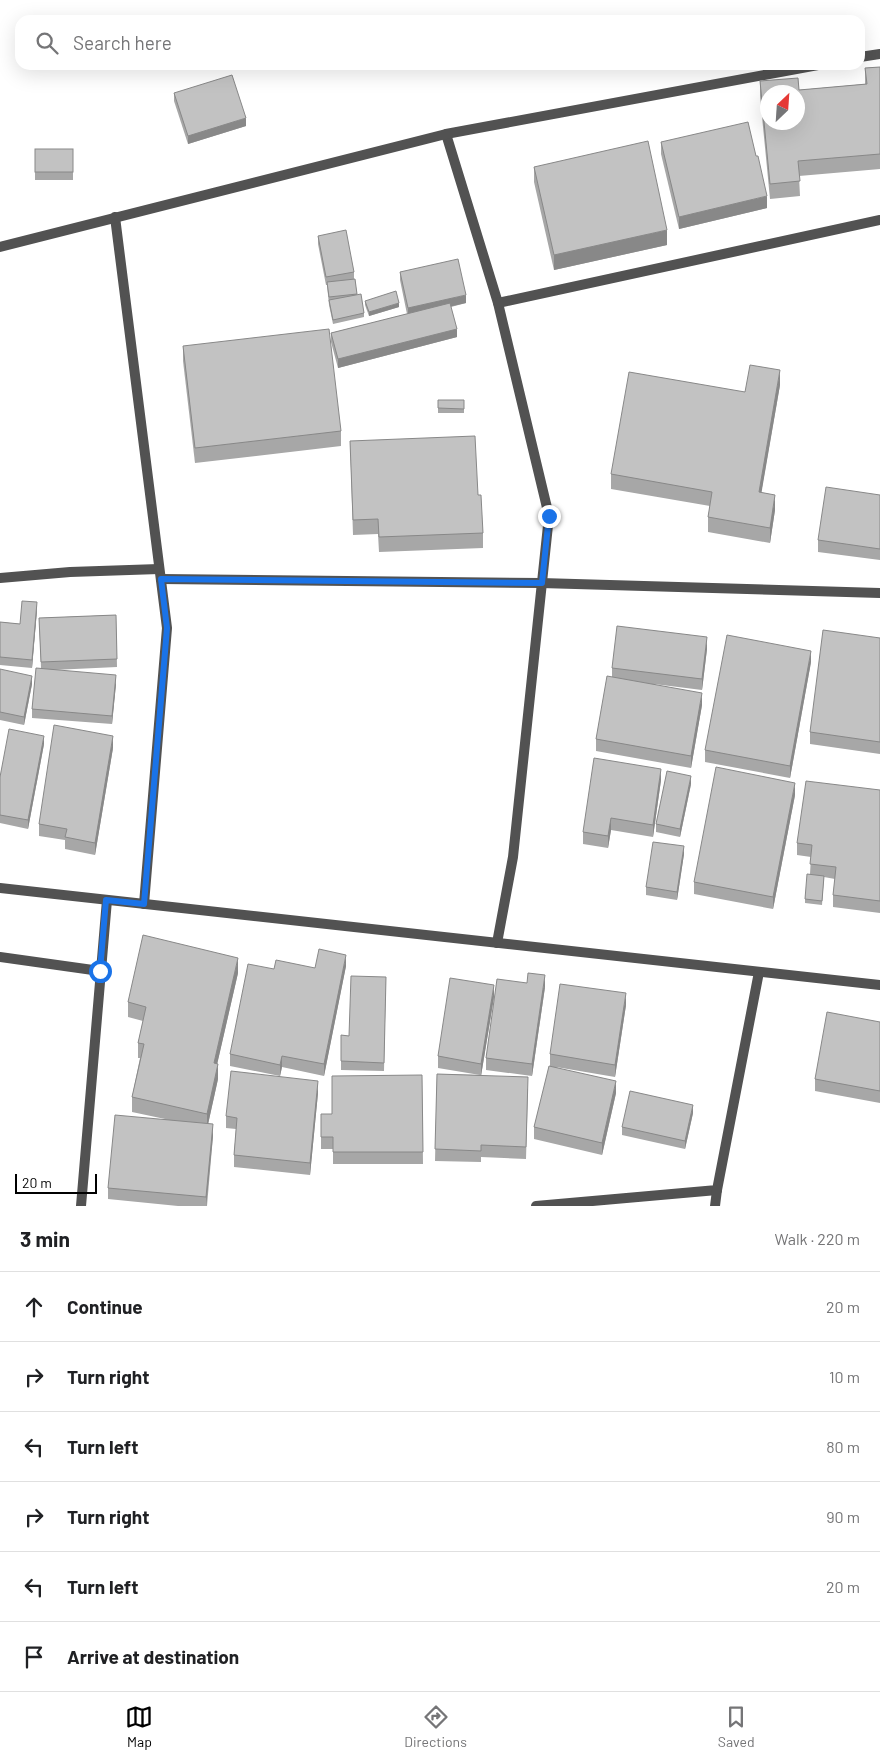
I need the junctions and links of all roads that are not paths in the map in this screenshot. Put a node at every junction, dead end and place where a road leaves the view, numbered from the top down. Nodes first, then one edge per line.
1 (880, 54) edge
2 (865, 56) edge
3 (791, 70) edge
4 (446, 134) junction
5 (115, 217) junction
6 (880, 220) edge
7 (0, 247) edge
8 (498, 302) junction
9 (159, 568) junction
10 (0, 578) edge
11 (161, 579) junction
12 (542, 583) junction
13 (880, 593) edge
14 (0, 888) edge
15 (106, 900) junction
16 (144, 904) junction
17 (497, 943) junction
18 (0, 957) edge
19 (100, 971) junction
20 (759, 972) junction
21 (880, 985) edge
22 (716, 1190) junction
23 (81, 1206) edge
24 (536, 1206) edge
25 (715, 1206) edge

1 - 2 street
3 - 4 street
4 - 5 street
4 - 8 street
5 - 7 street
5 - 9 street
6 - 8 street
8 - 12 street
9 - 10 street
9 - 11 street
11 - 12 street
11 - 16 street
12 - 13 street
12 - 17 street
14 - 15 street
15 - 16 street
15 - 19 street
16 - 17 street
17 - 20 street
18 - 19 street
19 - 23 street
20 - 21 street
20 - 22 street
22 - 24 street
22 - 25 street

